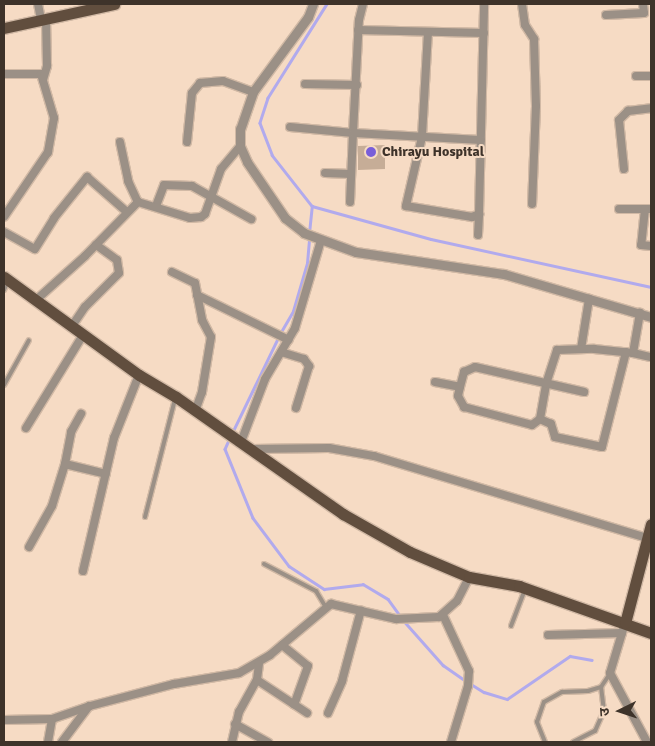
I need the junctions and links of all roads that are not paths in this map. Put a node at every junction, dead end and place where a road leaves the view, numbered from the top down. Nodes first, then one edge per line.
1 (38, 4) edge
2 (114, 4) edge
3 (313, 4) edge
4 (363, 4) edge
5 (484, 4) edge
6 (522, 4) edge
7 (643, 4) edge
8 (606, 16) dead end
9 (43, 20) junction
10 (4, 28) edge
11 (358, 30) junction
12 (428, 32) junction
13 (484, 33) junction
14 (4, 74) edge
15 (636, 76) dead end
16 (651, 76) edge
17 (43, 80) junction
18 (305, 84) dead end
19 (357, 85) junction
20 (253, 92) junction
21 (651, 108) edge
22 (290, 127) dead end
23 (353, 132) junction
24 (422, 137) junction
25 (481, 140) junction
26 (120, 142) dead end
27 (188, 142) dead end
28 (240, 146) junction
29 (624, 169) dead end
30 (326, 173) dead end
31 (351, 174) junction
32 (211, 196) junction
33 (138, 202) junction
34 (350, 202) dead end
35 (532, 204) dead end
36 (156, 206) junction
37 (619, 209) dead end
38 (648, 209) edge
39 (127, 212) junction
40 (479, 214) junction
41 (4, 217) edge
42 (251, 219) dead end
43 (4, 232) edge
44 (478, 235) dead end
45 (317, 239) junction
46 (96, 245) junction
47 (651, 246) edge
48 (172, 272) dead end
49 (5, 283) edge
50 (197, 295) junction
51 (589, 299) junction
52 (36, 300) junction
53 (640, 313) junction
54 (651, 316) edge
55 (72, 326) junction
56 (83, 335) junction
57 (29, 340) dead end
58 (289, 340) junction
59 (581, 349) junction
60 (281, 352) junction
61 (629, 352) junction
62 (651, 356) edge
63 (139, 375) junction
64 (434, 382) dead end
65 (546, 384) junction
66 (4, 385) edge
67 (460, 387) junction
68 (584, 392) dead end
69 (176, 397) junction
70 (296, 408) dead end
71 (195, 411) junction
72 (81, 414) dead end
73 (540, 419) junction
74 (26, 428) dead end
75 (238, 441) junction
76 (253, 450) junction
77 (65, 464) junction
78 (106, 474) junction
79 (145, 517) dead end
80 (651, 524) edge
81 (649, 539) edge
82 (29, 547) dead end
83 (264, 564) dead end
84 (82, 571) dead end
85 (468, 576) junction
86 (526, 588) junction
87 (325, 606) junction
88 (361, 610) junction
89 (443, 615) junction
90 (511, 626) dead end
91 (623, 628) junction
92 (651, 633) edge
93 (548, 635) dead end
94 (282, 644) junction
95 (259, 664) junction
96 (610, 673) junction
97 (257, 680) junction
98 (601, 687) junction
99 (294, 704) junction
100 (90, 706) junction
101 (307, 713) dead end
102 (328, 713) dead end
103 (52, 719) junction
104 (4, 720) edge
105 (235, 724) junction
106 (48, 742) edge
107 (62, 742) edge
108 (232, 742) edge
109 (268, 742) edge
110 (451, 742) edge
111 (545, 742) edge
112 (573, 742) edge
113 (647, 742) edge

1 - 9 street
2 - 9 main road
3 - 20 street
4 - 11 street
5 - 13 street
6 - 35 street
7 - 8 street
9 - 10 main road
9 - 17 street
11 - 12 street
11 - 19 street
12 - 13 street
12 - 24 street
13 - 25 street
14 - 17 street
15 - 16 street
17 - 41 street
18 - 19 street
19 - 23 street
20 - 27 street
20 - 28 street
21 - 29 street
22 - 23 street
23 - 24 street
23 - 31 street
24 - 25 street
24 - 40 street
25 - 40 street
26 - 33 street
28 - 32 street
28 - 45 street
30 - 31 street
31 - 34 street
32 - 36 street
32 - 36 street
32 - 42 street
33 - 36 street
33 - 39 street
37 - 38 street
38 - 47 street
39 - 43 street
39 - 46 street
40 - 44 street
45 - 51 street
45 - 58 street
46 - 52 street
46 - 55 street
48 - 50 street
49 - 52 main road
50 - 58 street
50 - 71 street
51 - 53 street
51 - 59 street
52 - 55 main road
53 - 54 street
53 - 61 street
55 - 56 main road
56 - 63 main road
56 - 74 street
57 - 66 lane
58 - 60 street
59 - 61 street
59 - 65 street
60 - 70 street
60 - 75 street
61 - 62 street
61 - 73 street
63 - 69 main road
63 - 78 street
64 - 67 street
65 - 67 street
65 - 68 street
65 - 73 street
67 - 73 street
69 - 71 main road
69 - 79 lane
71 - 75 main road
72 - 77 street
75 - 76 main road
76 - 81 street
76 - 85 main road
77 - 78 street
77 - 82 street
78 - 84 street
80 - 81 main road
81 - 91 main road
83 - 87 lane
85 - 86 main road
85 - 89 street
86 - 90 lane
86 - 91 main road
87 - 88 street
87 - 94 street
88 - 89 street
88 - 102 street
89 - 110 street
91 - 92 main road
91 - 93 street
91 - 96 street
94 - 95 street
94 - 99 street
95 - 97 street
95 - 100 street
96 - 98 lane
96 - 113 street
97 - 99 street
97 - 105 street
98 - 111 lane
98 - 112 lane
99 - 101 street
100 - 103 street
100 - 107 street
103 - 104 street
103 - 106 street
105 - 108 street
105 - 109 street

